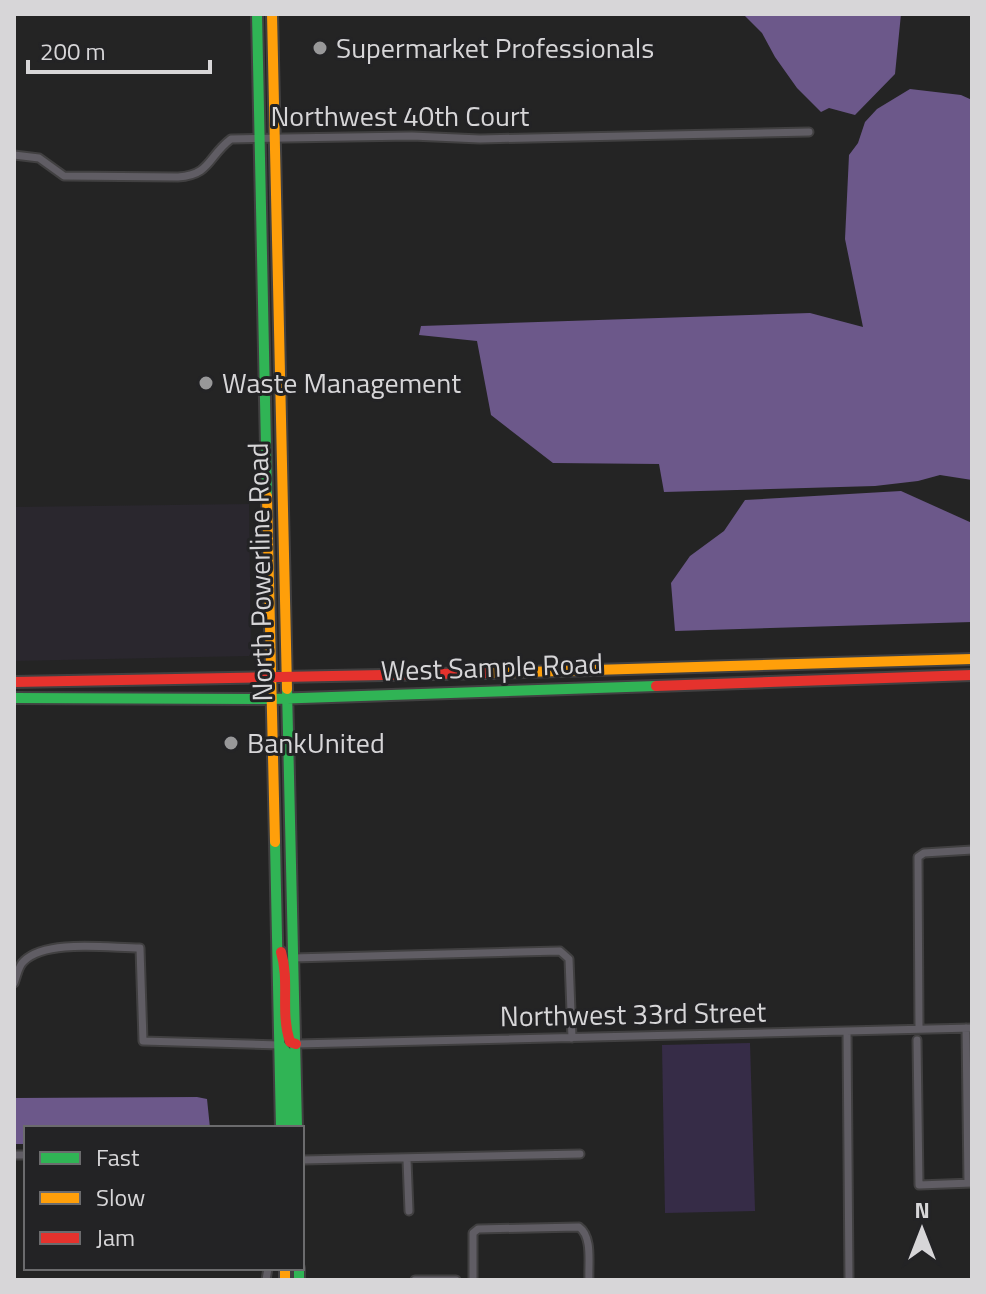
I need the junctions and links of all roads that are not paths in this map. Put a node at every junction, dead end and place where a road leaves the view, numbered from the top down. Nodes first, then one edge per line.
1 (257, 14) edge
2 (272, 14) edge
3 (809, 132) dead end
4 (260, 138) junction
5 (274, 138) junction
6 (14, 155) edge
7 (278, 313) junction
8 (264, 333) junction
9 (278, 352) junction
10 (267, 494) junction
11 (283, 513) junction
12 (972, 659) edge
13 (287, 675) junction
14 (972, 675) edge
15 (271, 676) junction
16 (100, 680) junction
17 (122, 680) junction
18 (14, 682) edge
19 (14, 698) edge
20 (77, 698) junction
21 (97, 698) junction
22 (287, 698) junction
23 (272, 699) junction
24 (972, 850) edge
25 (275, 855) junction
26 (291, 876) junction
27 (277, 949) junction
28 (293, 958) junction
29 (14, 983) edge
30 (969, 1028) edge
31 (919, 1029) junction
32 (847, 1031) junction
33 (572, 1038) junction
34 (917, 1040) dead end
35 (296, 1044) junction
36 (280, 1045) junction
37 (281, 1126) edge
38 (290, 1126) edge
39 (297, 1126) edge
40 (580, 1154) dead end
41 (304, 1160) edge
42 (407, 1160) junction
43 (970, 1183) edge
44 (409, 1211) dead end
45 (415, 1280) edge
46 (456, 1280) edge
47 (473, 1280) edge
48 (589, 1280) edge
49 (849, 1280) edge

1 - 4 main road, North Powerline Road
2 - 5 main road, North Powerline Road
3 - 5 street, Northwest 40th Court
4 - 5 street, Northwest 40th Court
4 - 6 street, Northwest 40th Court
4 - 8 main road, North Powerline Road
5 - 7 main road, North Powerline Road
7 - 8 main road
7 - 9 main road, North Powerline Road
8 - 9 main road
8 - 10 main road, North Powerline Road
9 - 11 main road, North Powerline Road
10 - 11 main road
10 - 15 main road, North Powerline Road
11 - 13 main road, North Powerline Road
12 - 13 main road, West Sample Road
13 - 15 main road, West Sample Road
13 - 22 main road, North Powerline Road
14 - 22 main road, West Sample Road
15 - 17 main road, West Sample Road
15 - 23 main road, North Powerline Road
16 - 17 main road, West Sample Road
16 - 18 main road, West Sample Road
16 - 20 main road
17 - 21 main road
19 - 20 main road, West Sample Road
20 - 21 main road, West Sample Road
21 - 23 main road, West Sample Road
22 - 23 main road, West Sample Road
22 - 26 main road, North Powerline Road
23 - 25 main road, North Powerline Road
24 - 31 street
25 - 26 main road
25 - 27 main road, North Powerline Road
26 - 28 main road, North Powerline Road
27 - 35 main road
27 - 36 main road, North Powerline Road
28 - 33 street
28 - 35 main road, North Powerline Road
29 - 36 street
30 - 31 street, Northwest 33rd Street
30 - 43 street
31 - 32 street, Northwest 33rd Street
32 - 33 street, Northwest 33rd Street
32 - 49 street
33 - 35 street, Northwest 33rd Street
34 - 43 street
35 - 39 main road, North Powerline Road
36 - 37 main road, North Powerline Road
36 - 38 main road
40 - 42 street
41 - 42 street
42 - 44 street
45 - 46 street
47 - 48 street

